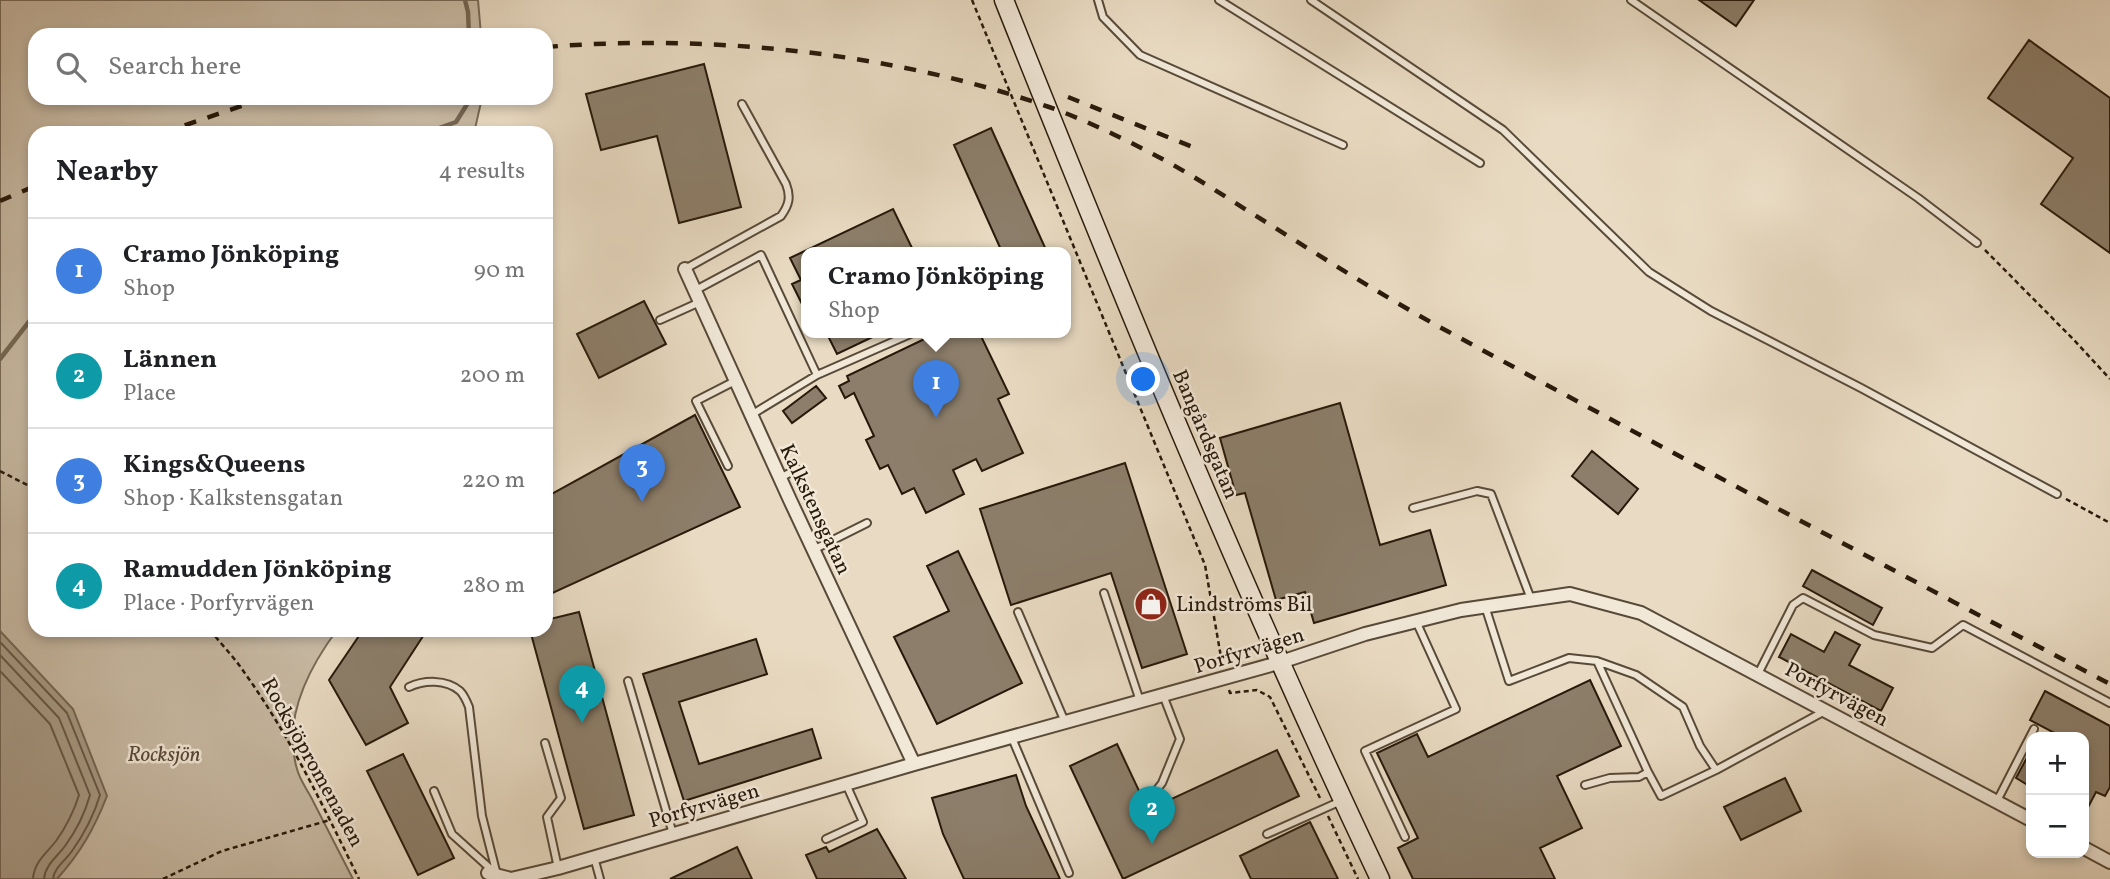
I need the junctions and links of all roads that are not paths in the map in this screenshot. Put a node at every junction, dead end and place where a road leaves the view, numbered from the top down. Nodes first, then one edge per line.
1 (1004, 0) edge
2 (1098, 0) edge
3 (1219, 0) edge
4 (1311, 0) edge
5 (1631, 0) edge
6 (742, 104) dead end
7 (1343, 145) dead end
8 (1480, 163) dead end
9 (1977, 243) road end
10 (685, 269) joint
11 (697, 297) junction
12 (660, 320) dead end
13 (901, 338) edge
14 (817, 375) junction
15 (735, 381) junction
16 (751, 415) junction
17 (728, 466) dead end
18 (797, 469) dead end
19 (780, 478) junction
20 (2057, 494) road end
21 (1413, 508) dead end
22 (867, 523) dead end
23 (813, 550) junction
24 (1104, 593) dead end
25 (1531, 598) junction
26 (1485, 606) junction
27 (1018, 612) dead end
28 (1416, 621) junction
29 (1597, 661) junction
30 (1278, 663) junction
31 (1758, 674) junction
32 (628, 681) dead end
33 (409, 687) dead end
34 (1163, 695) junction
35 (1140, 701) junction
36 (2110, 703) edge
37 (1826, 710) junction
38 (1065, 722) junction
39 (2034, 729) dead end
40 (1012, 738) junction
41 (545, 743) dead end
42 (914, 764) junction
43 (1716, 770) junction
44 (1648, 772) junction
45 (846, 784) junction
46 (1585, 785) dead end
47 (434, 791) dead end
48 (1155, 792) dead end
49 (1343, 800) junction
50 (1997, 802) junction
51 (2026, 817) edge
52 (673, 834) junction
53 (1267, 834) dead end
54 (1405, 837) dead end
55 (826, 839) dead end
56 (2089, 851) edge
57 (594, 857) junction
58 (2110, 862) edge
59 (558, 868) junction
60 (1069, 873) dead end
61 (492, 874) junction
62 (511, 879) edge
63 (600, 879) edge
64 (1380, 879) edge

1 - 30 main road, Bangårdsgatan
2 - 7 lane
3 - 8 lane
4 - 20 lane
5 - 9 lane
6 - 10 lane
10 - 11 street, Kalkstensgatan
11 - 12 lane
11 - 14 lane
11 - 15 street, Kalkstensgatan
13 - 14 lane
14 - 16 lane
15 - 16 street, Kalkstensgatan
15 - 17 lane
16 - 19 street, Kalkstensgatan
18 - 19 lane
19 - 23 street, Kalkstensgatan
21 - 25 lane
22 - 23 lane
23 - 42 street, Kalkstensgatan
24 - 35 lane
25 - 26 street, Porfyrvägen
25 - 31 street, Porfyrvägen
26 - 28 street, Porfyrvägen
26 - 29 lane
27 - 38 lane
28 - 30 street, Porfyrvägen
28 - 54 lane
29 - 43 lane
29 - 44 lane
30 - 34 street, Porfyrvägen
30 - 49 main road, Bangårdsgatan
31 - 36 lane
31 - 37 street, Porfyrvägen
32 - 52 lane
33 - 61 lane
34 - 35 street, Porfyrvägen
34 - 48 lane
35 - 38 street, Porfyrvägen
37 - 43 lane
37 - 50 street, Porfyrvägen
38 - 40 street, Porfyrvägen
39 - 50 lane
40 - 42 street, Porfyrvägen
40 - 60 lane
41 - 59 lane
42 - 45 street, Porfyrvägen
43 - 44 lane
44 - 46 lane
45 - 52 street, Porfyrvägen
45 - 55 lane
47 - 61 lane
49 - 53 lane
49 - 64 main road, Bangårdsgatan
50 - 51 street, Porfyrvägen
52 - 57 street, Porfyrvägen
56 - 58 street
57 - 59 street, Porfyrvägen
57 - 63 lane
59 - 62 street, Porfyrvägen
61 - 62 street, Porfyrvägen

